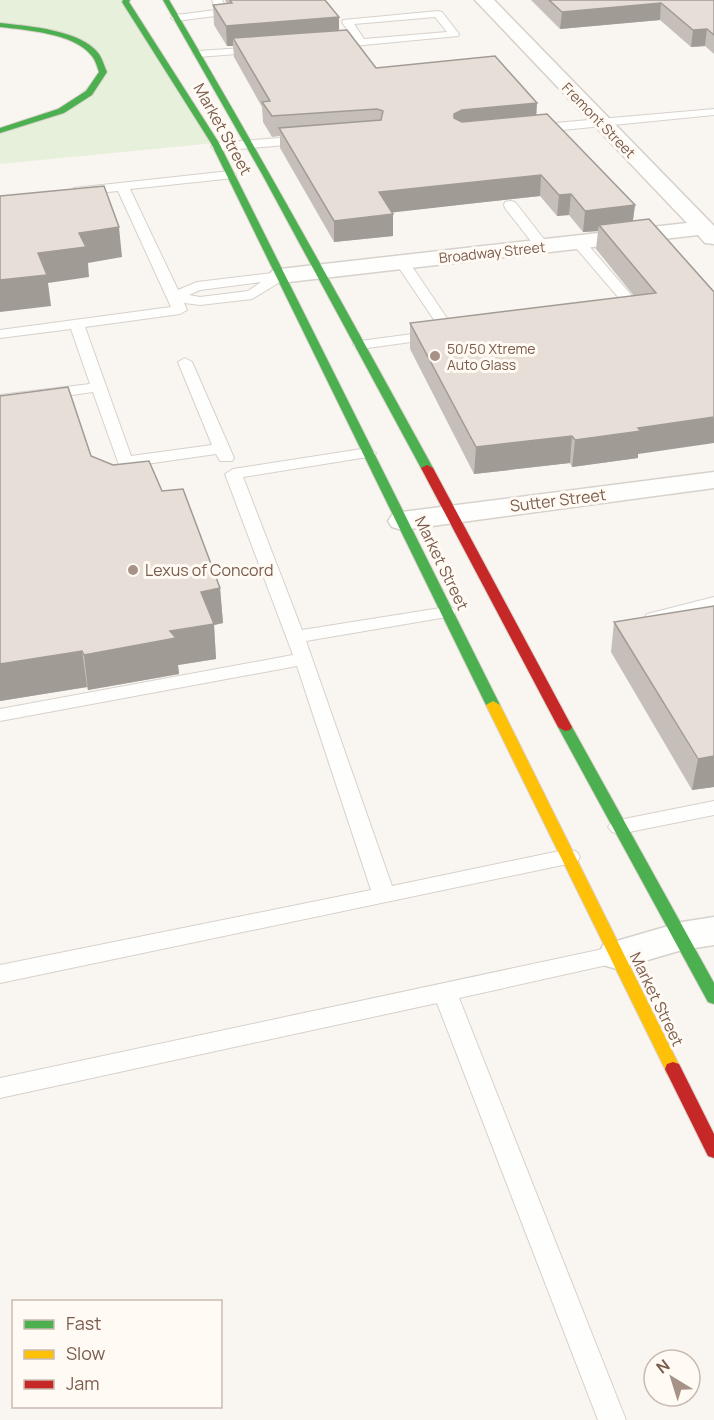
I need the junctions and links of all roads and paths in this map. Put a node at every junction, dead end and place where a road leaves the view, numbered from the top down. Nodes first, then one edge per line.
1 (127, 0) edge
2 (166, 0) edge
3 (217, 0) edge
4 (484, 0) edge
5 (176, 18) junction
6 (0, 25) edge
7 (362, 43) junction
8 (315, 46) edge
9 (268, 50) edge
10 (198, 54) junction
11 (714, 112) edge
12 (602, 123) junction
13 (0, 131) edge
14 (519, 131) edge
15 (319, 139) edge
16 (250, 144) junction
17 (217, 147) junction
18 (230, 175) junction
19 (122, 186) junction
20 (67, 192) edge
21 (510, 205) dead end
22 (711, 230) edge
23 (578, 242) junction
24 (542, 246) junction
25 (402, 262) junction
26 (321, 271) junction
27 (280, 276) junction
28 (174, 297) junction
29 (611, 310) edge
30 (77, 324) junction
31 (0, 334) edge
32 (360, 345) junction
33 (185, 362) dead end
34 (99, 387) junction
35 (0, 400) edge
36 (222, 448) junction
37 (368, 453) junction
38 (233, 474) junction
39 (714, 480) edge
40 (450, 514) junction
41 (402, 520) junction
42 (714, 602) edge
43 (447, 612) junction
44 (637, 622) edge
45 (296, 637) junction
46 (304, 658) junction
47 (0, 715) edge
48 (714, 808) edge
49 (619, 827) junction
50 (569, 857) junction
51 (384, 896) junction
52 (698, 933) edge
53 (617, 955) junction
54 (0, 974) edge
55 (445, 993) junction
56 (714, 998) edge
57 (0, 1088) edge
58 (714, 1151) edge
59 (612, 1420) edge

1 - 17 main road, Market Street
2 - 5 main road, Market Street
3 - 5 lane
4 - 12 street, Fremont Street
5 - 10 main road, Market Street
6 - 13 main road
7 - 7 lane
7 - 8 lane
9 - 10 lane
10 - 16 main road, Market Street
11 - 12 lane
12 - 14 lane
12 - 22 street, Fremont Street
15 - 16 lane
16 - 17 lane
16 - 26 main road, Market Street
17 - 18 main road, Market Street
18 - 19 lane
18 - 27 main road, Market Street
19 - 20 lane
19 - 28 lane
21 - 24 lane
22 - 23 street, Broadway Street
23 - 24 street, Broadway Street
23 - 29 lane
24 - 25 street, Broadway Street
25 - 26 street, Broadway Street
25 - 32 lane
26 - 27 street, Broadway Street
26 - 32 main road, Market Street
27 - 28 lane
27 - 37 main road, Market Street
28 - 30 lane
30 - 31 lane
30 - 34 lane
32 - 40 main road, Market Street
33 - 36 lane
34 - 35 lane
34 - 36 lane
36 - 38 lane
37 - 38 lane
37 - 41 main road, Market Street
38 - 45 lane
39 - 40 street, Sutter Street
40 - 41 street, Sutter Street
40 - 49 main road, Market Street
41 - 43 main road, Market Street
42 - 44 lane
43 - 45 lane
43 - 50 main road, Market Street
45 - 46 lane
46 - 47 lane
46 - 51 lane
48 - 49 lane
49 - 52 main road, Market Street
50 - 51 lane
50 - 53 main road, Market Street
51 - 54 lane
52 - 53 street
52 - 56 main road, Market Street
53 - 55 lane
53 - 58 main road, Market Street
55 - 57 lane
55 - 59 lane

